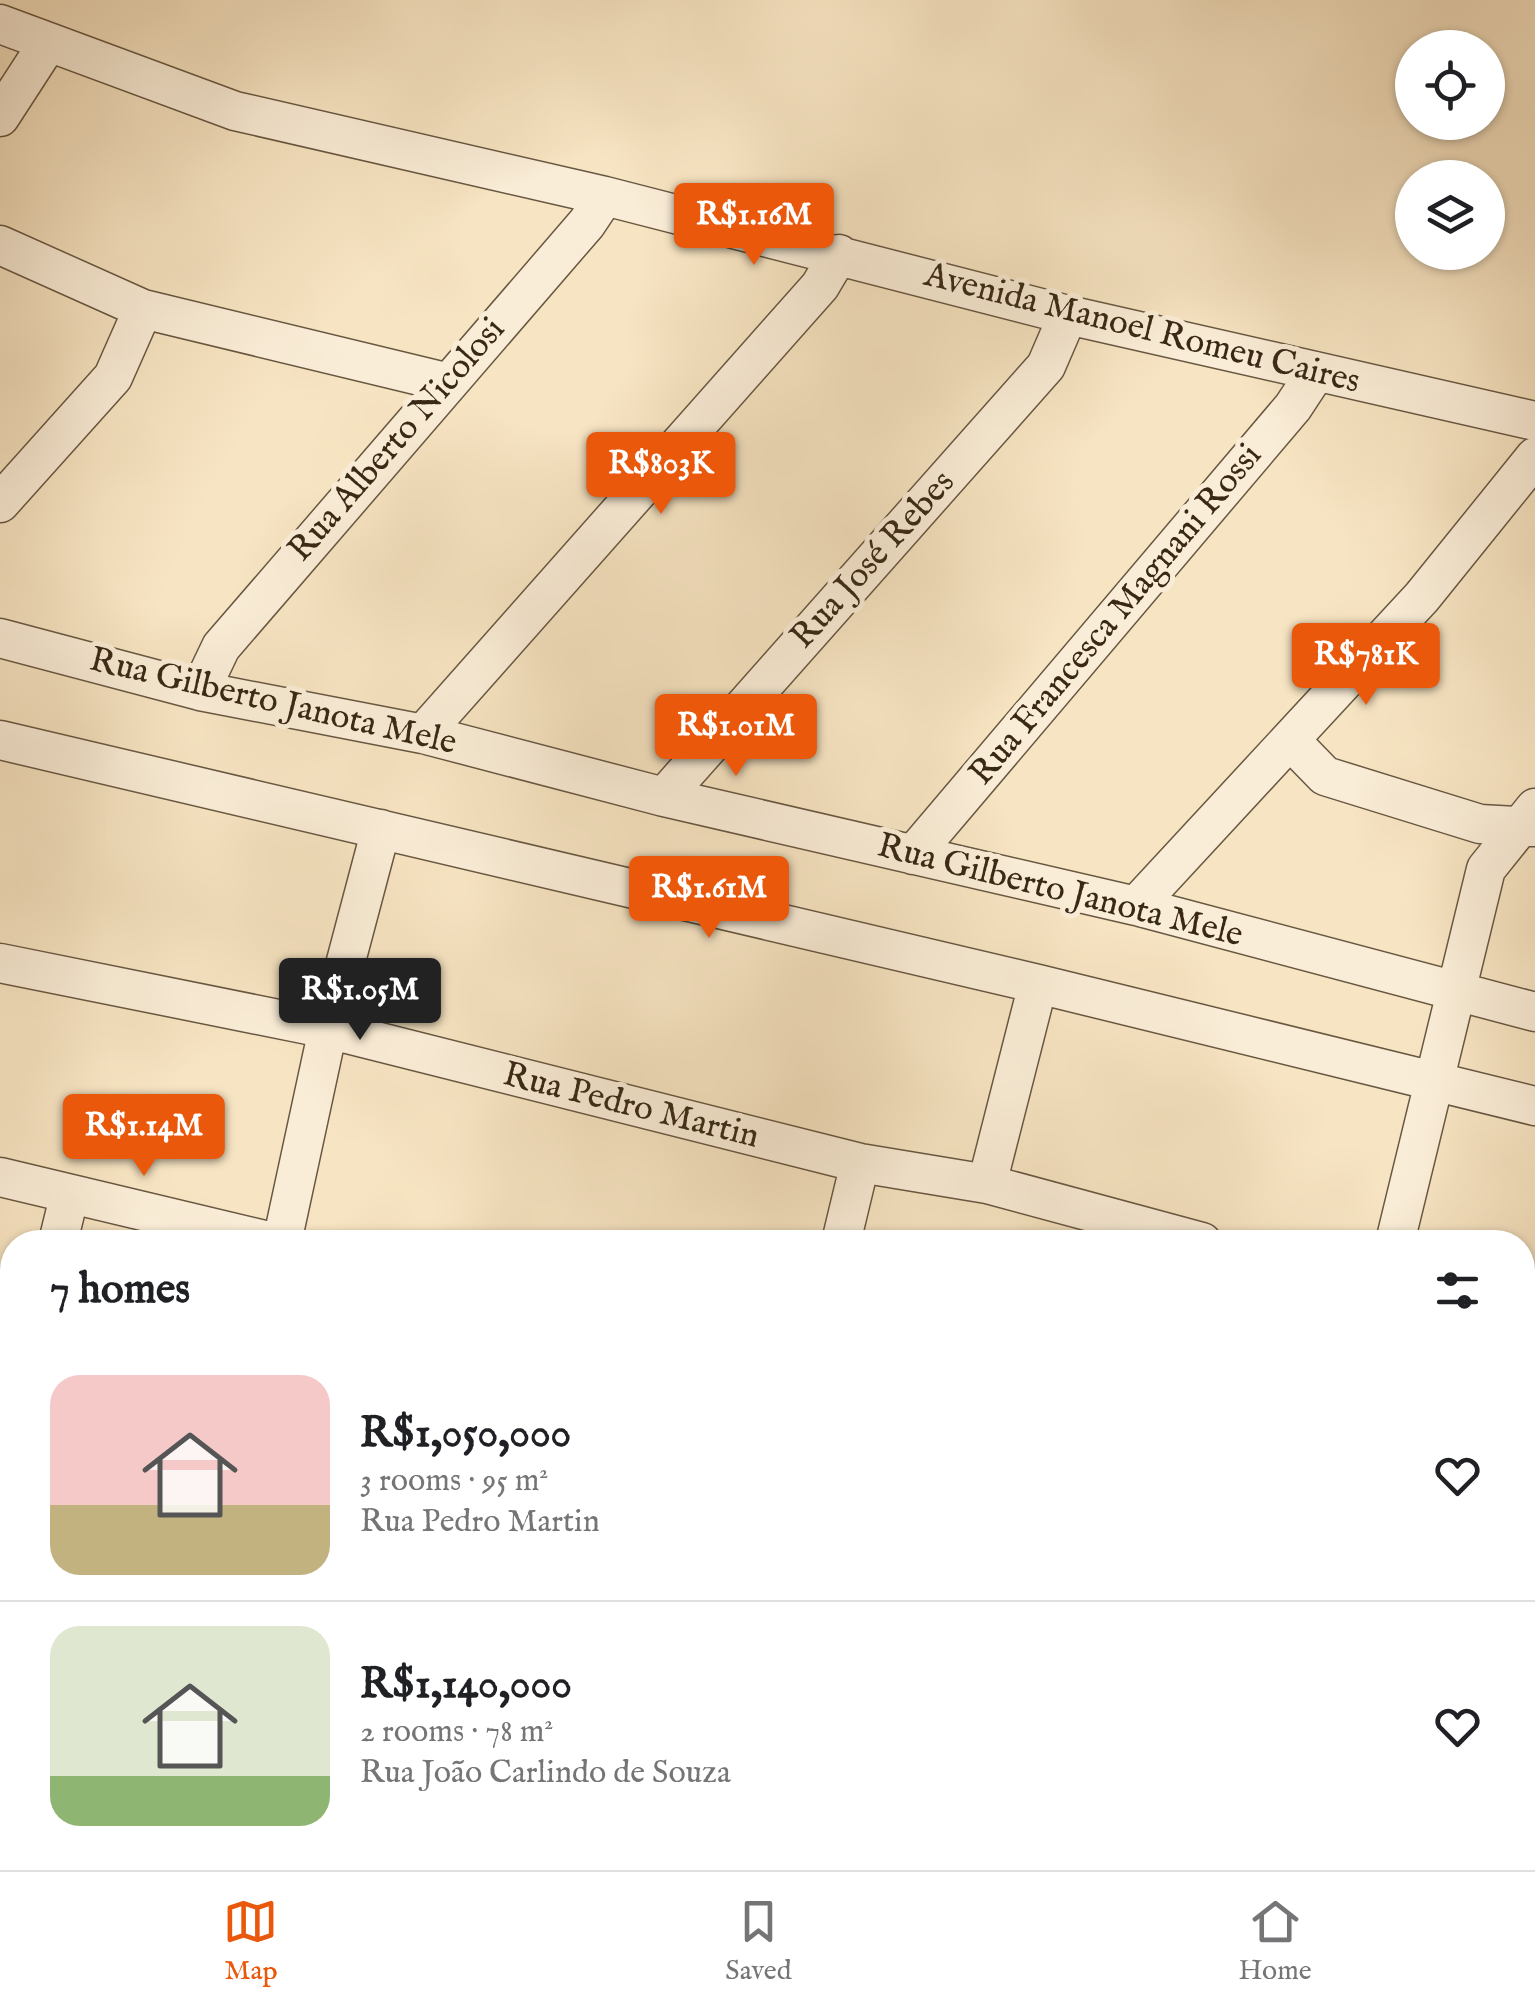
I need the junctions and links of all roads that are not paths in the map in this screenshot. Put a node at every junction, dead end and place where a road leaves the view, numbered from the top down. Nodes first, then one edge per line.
1 (0, 24) edge
2 (48, 43) junction
3 (0, 116) edge
4 (606, 196) junction
5 (0, 245) edge
6 (839, 254) junction
7 (143, 310) junction
8 (1068, 314) junction
9 (1316, 372) junction
10 (445, 382) junction
11 (1535, 422) edge
12 (1535, 456) edge
13 (0, 504) edge
14 (0, 638) edge
15 (200, 691) junction
16 (423, 734) junction
17 (0, 740) edge
18 (1290, 740) junction
19 (664, 797) junction
20 (1530, 820) edge
21 (381, 829) junction
22 (913, 855) junction
23 (1136, 906) junction
24 (0, 962) edge
25 (1038, 984) junction
26 (1454, 992) junction
27 (1535, 1012) edge
28 (328, 1029) junction
29 (1433, 1082) junction
30 (1535, 1106) edge
31 (860, 1164) junction
32 (0, 1177) edge
33 (987, 1184) junction
34 (69, 1197) junction
35 (61, 1230) edge
36 (218, 1230) edge
37 (285, 1230) edge
38 (844, 1230) edge
39 (1158, 1230) edge
40 (1398, 1230) edge

1 - 2 street, Avenida Manoel Romeu Caires
2 - 3 street
2 - 4 street, Avenida Manoel Romeu Caires
4 - 6 street, Avenida Manoel Romeu Caires
4 - 10 street, Rua Alberto Nicolosi
5 - 7 street
6 - 8 street, Avenida Manoel Romeu Caires
6 - 16 street
7 - 10 street
7 - 13 street
8 - 9 street, Avenida Manoel Romeu Caires
8 - 19 street, Rua José Rebes
9 - 11 street, Avenida Manoel Romeu Caires
9 - 22 street, Rua Francesca Magnani Rossi
10 - 15 street, Rua Alberto Nicolosi
12 - 18 street
14 - 15 street, Rua Gilberto Janota Mele
15 - 16 street, Rua Gilberto Janota Mele
16 - 19 street, Rua Gilberto Janota Mele
17 - 21 street
18 - 20 street
18 - 23 street
19 - 22 street, Rua Gilberto Janota Mele
20 - 26 street
21 - 25 street
21 - 28 street
22 - 23 street, Rua Gilberto Janota Mele
23 - 26 street, Rua Gilberto Janota Mele
24 - 28 street, Rua Pedro Martin
25 - 29 street
25 - 33 street
26 - 27 street, Rua Gilberto Janota Mele
26 - 29 street
28 - 31 street, Rua Pedro Martin
28 - 37 street
29 - 30 street
29 - 40 street
31 - 33 street, Rua Pedro Martin
31 - 38 street
32 - 34 street
33 - 39 street, Rua Pedro Martin
34 - 35 street
34 - 36 street

